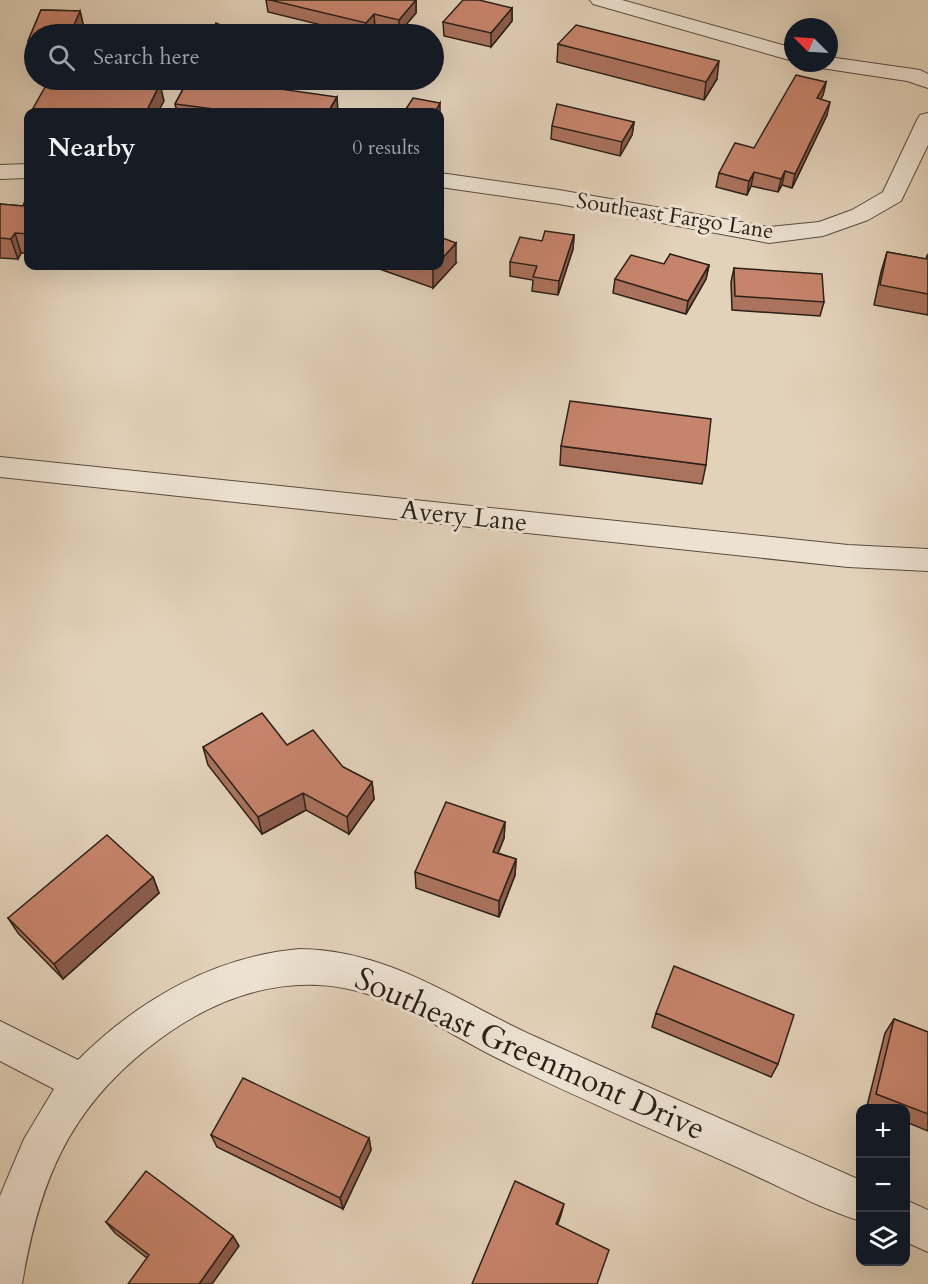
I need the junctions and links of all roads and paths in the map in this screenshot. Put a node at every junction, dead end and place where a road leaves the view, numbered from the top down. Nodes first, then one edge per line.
1 (600, 0) edge
2 (784, 52) edge
3 (838, 64) edge
4 (928, 82) edge
5 (928, 120) edge
6 (24, 171) edge
7 (0, 172) edge
8 (444, 181) edge
9 (0, 466) edge
10 (928, 560) edge
11 (0, 1040) edge
12 (82, 1083) junction
13 (856, 1199) edge
14 (910, 1223) edge
15 (928, 1231) edge
16 (1, 1284) edge

1 - 2 street
3 - 4 street
5 - 8 street, Southeast Fargo Lane
6 - 7 street
9 - 10 street, Avery Lane
11 - 12 street
12 - 13 street, Southeast Greenmont Drive
12 - 16 street, Southeast Greenmont Drive
14 - 15 street

